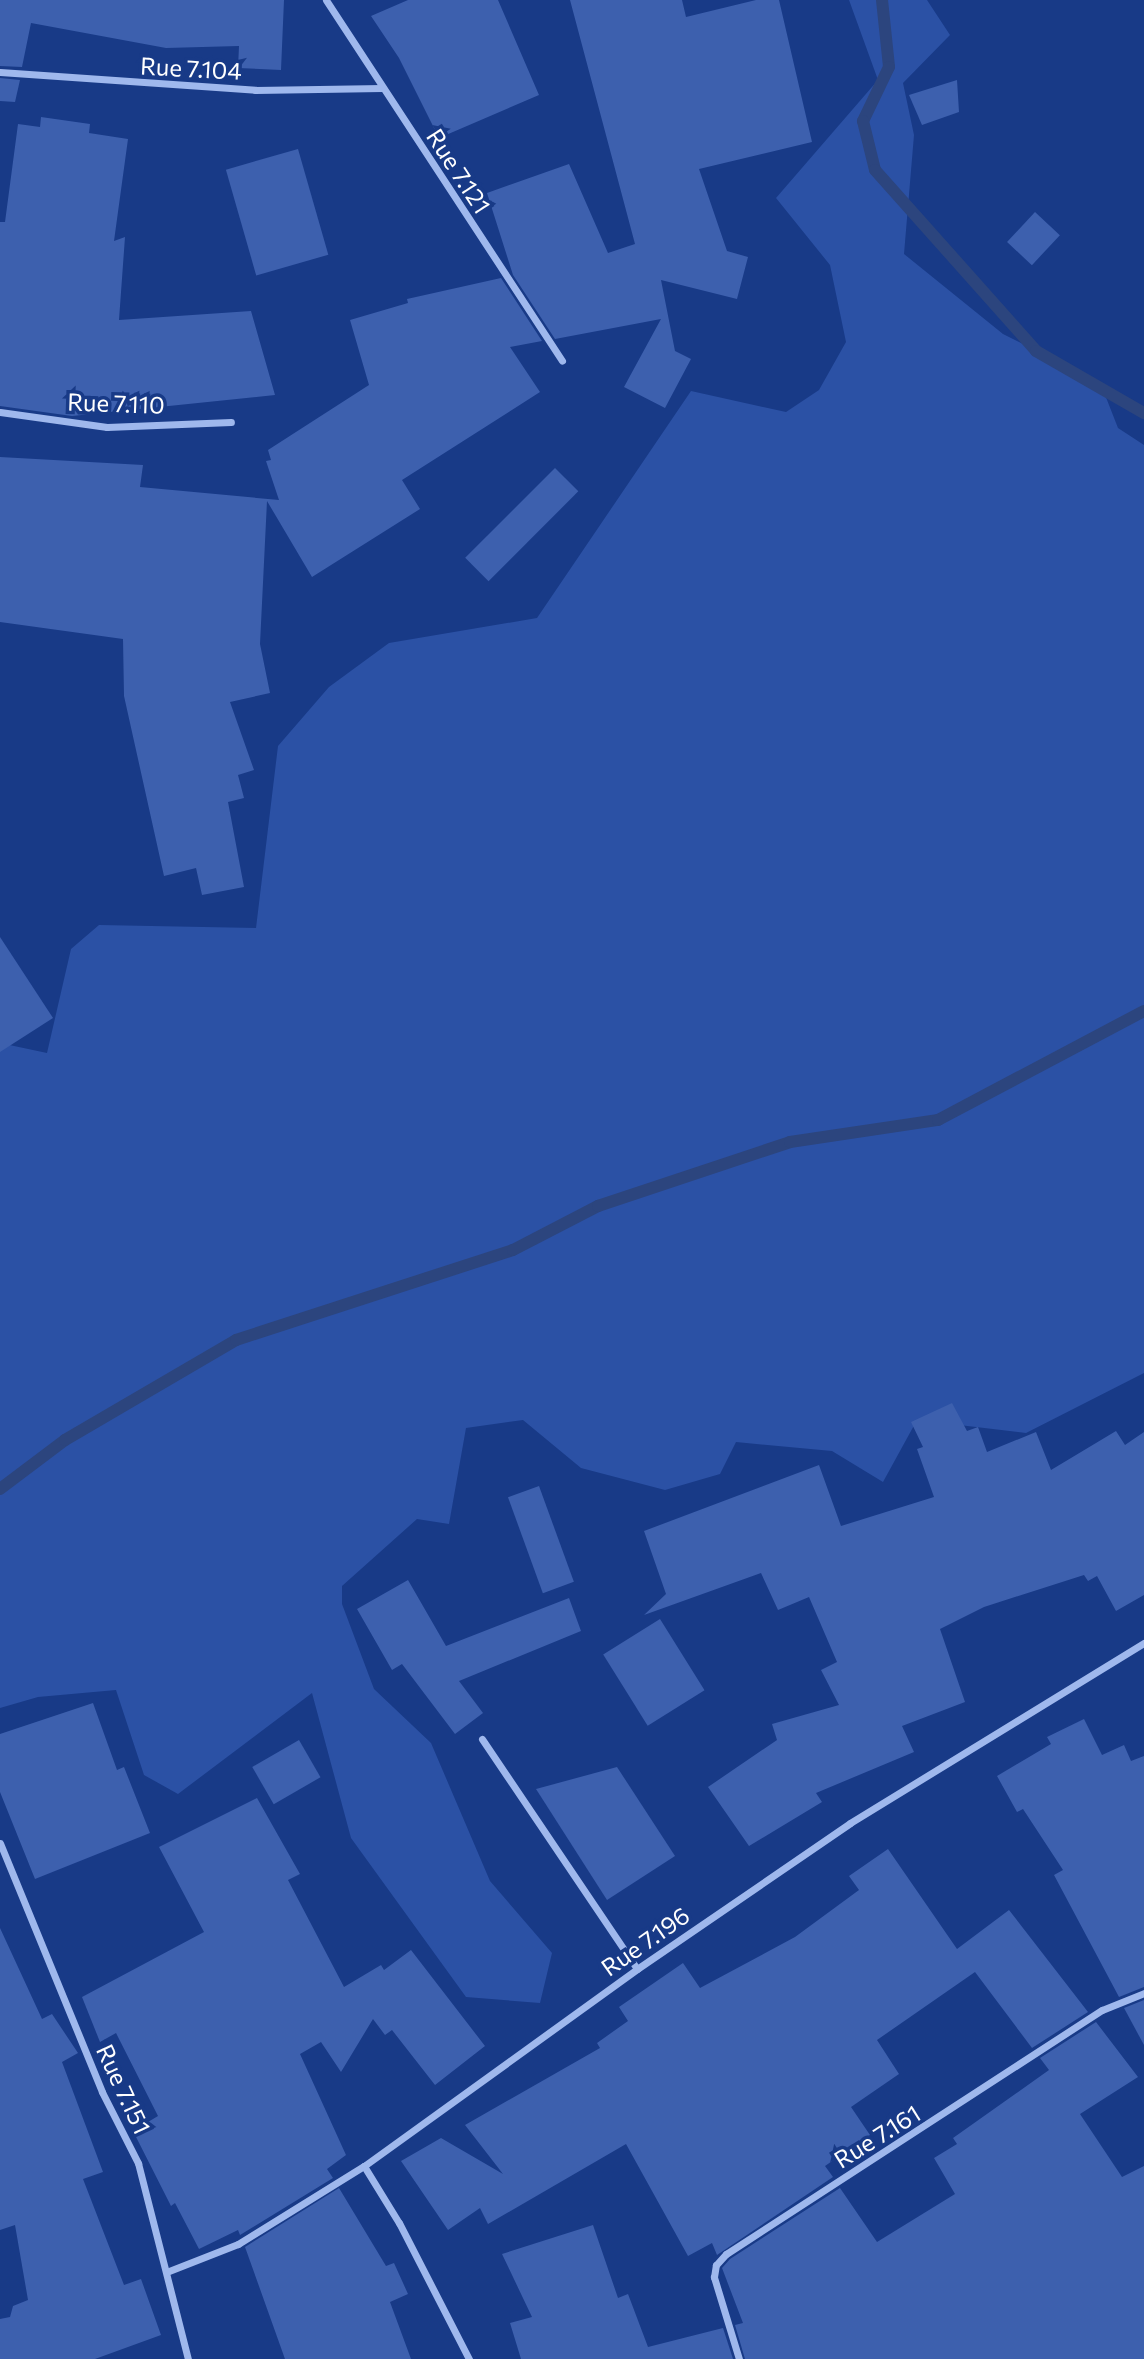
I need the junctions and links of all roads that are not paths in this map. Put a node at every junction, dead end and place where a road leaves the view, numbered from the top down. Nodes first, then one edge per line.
1 (326, 0) edge
2 (0, 72) edge
3 (382, 88) junction
4 (562, 361) dead end
5 (0, 412) edge
6 (231, 422) dead end
7 (1144, 1643) edge
8 (482, 1739) dead end
9 (0, 1843) edge
10 (637, 1969) junction
11 (1144, 1993) edge
12 (363, 2166) junction
13 (169, 2271) junction
14 (188, 2359) edge
15 (469, 2359) edge
16 (739, 2359) edge

1 - 3 street, Rue 7.121
2 - 3 street, Rue 7.104
3 - 4 street, Rue 7.121
5 - 6 street, Rue 7.110
7 - 10 street, Rue 7.196
8 - 10 street
9 - 13 street, Rue 7.151
10 - 12 street, Rue 7.196
11 - 16 street, Rue 7.161
12 - 13 street, Rue 7.196
12 - 15 street
13 - 14 street, Rue 7.151

